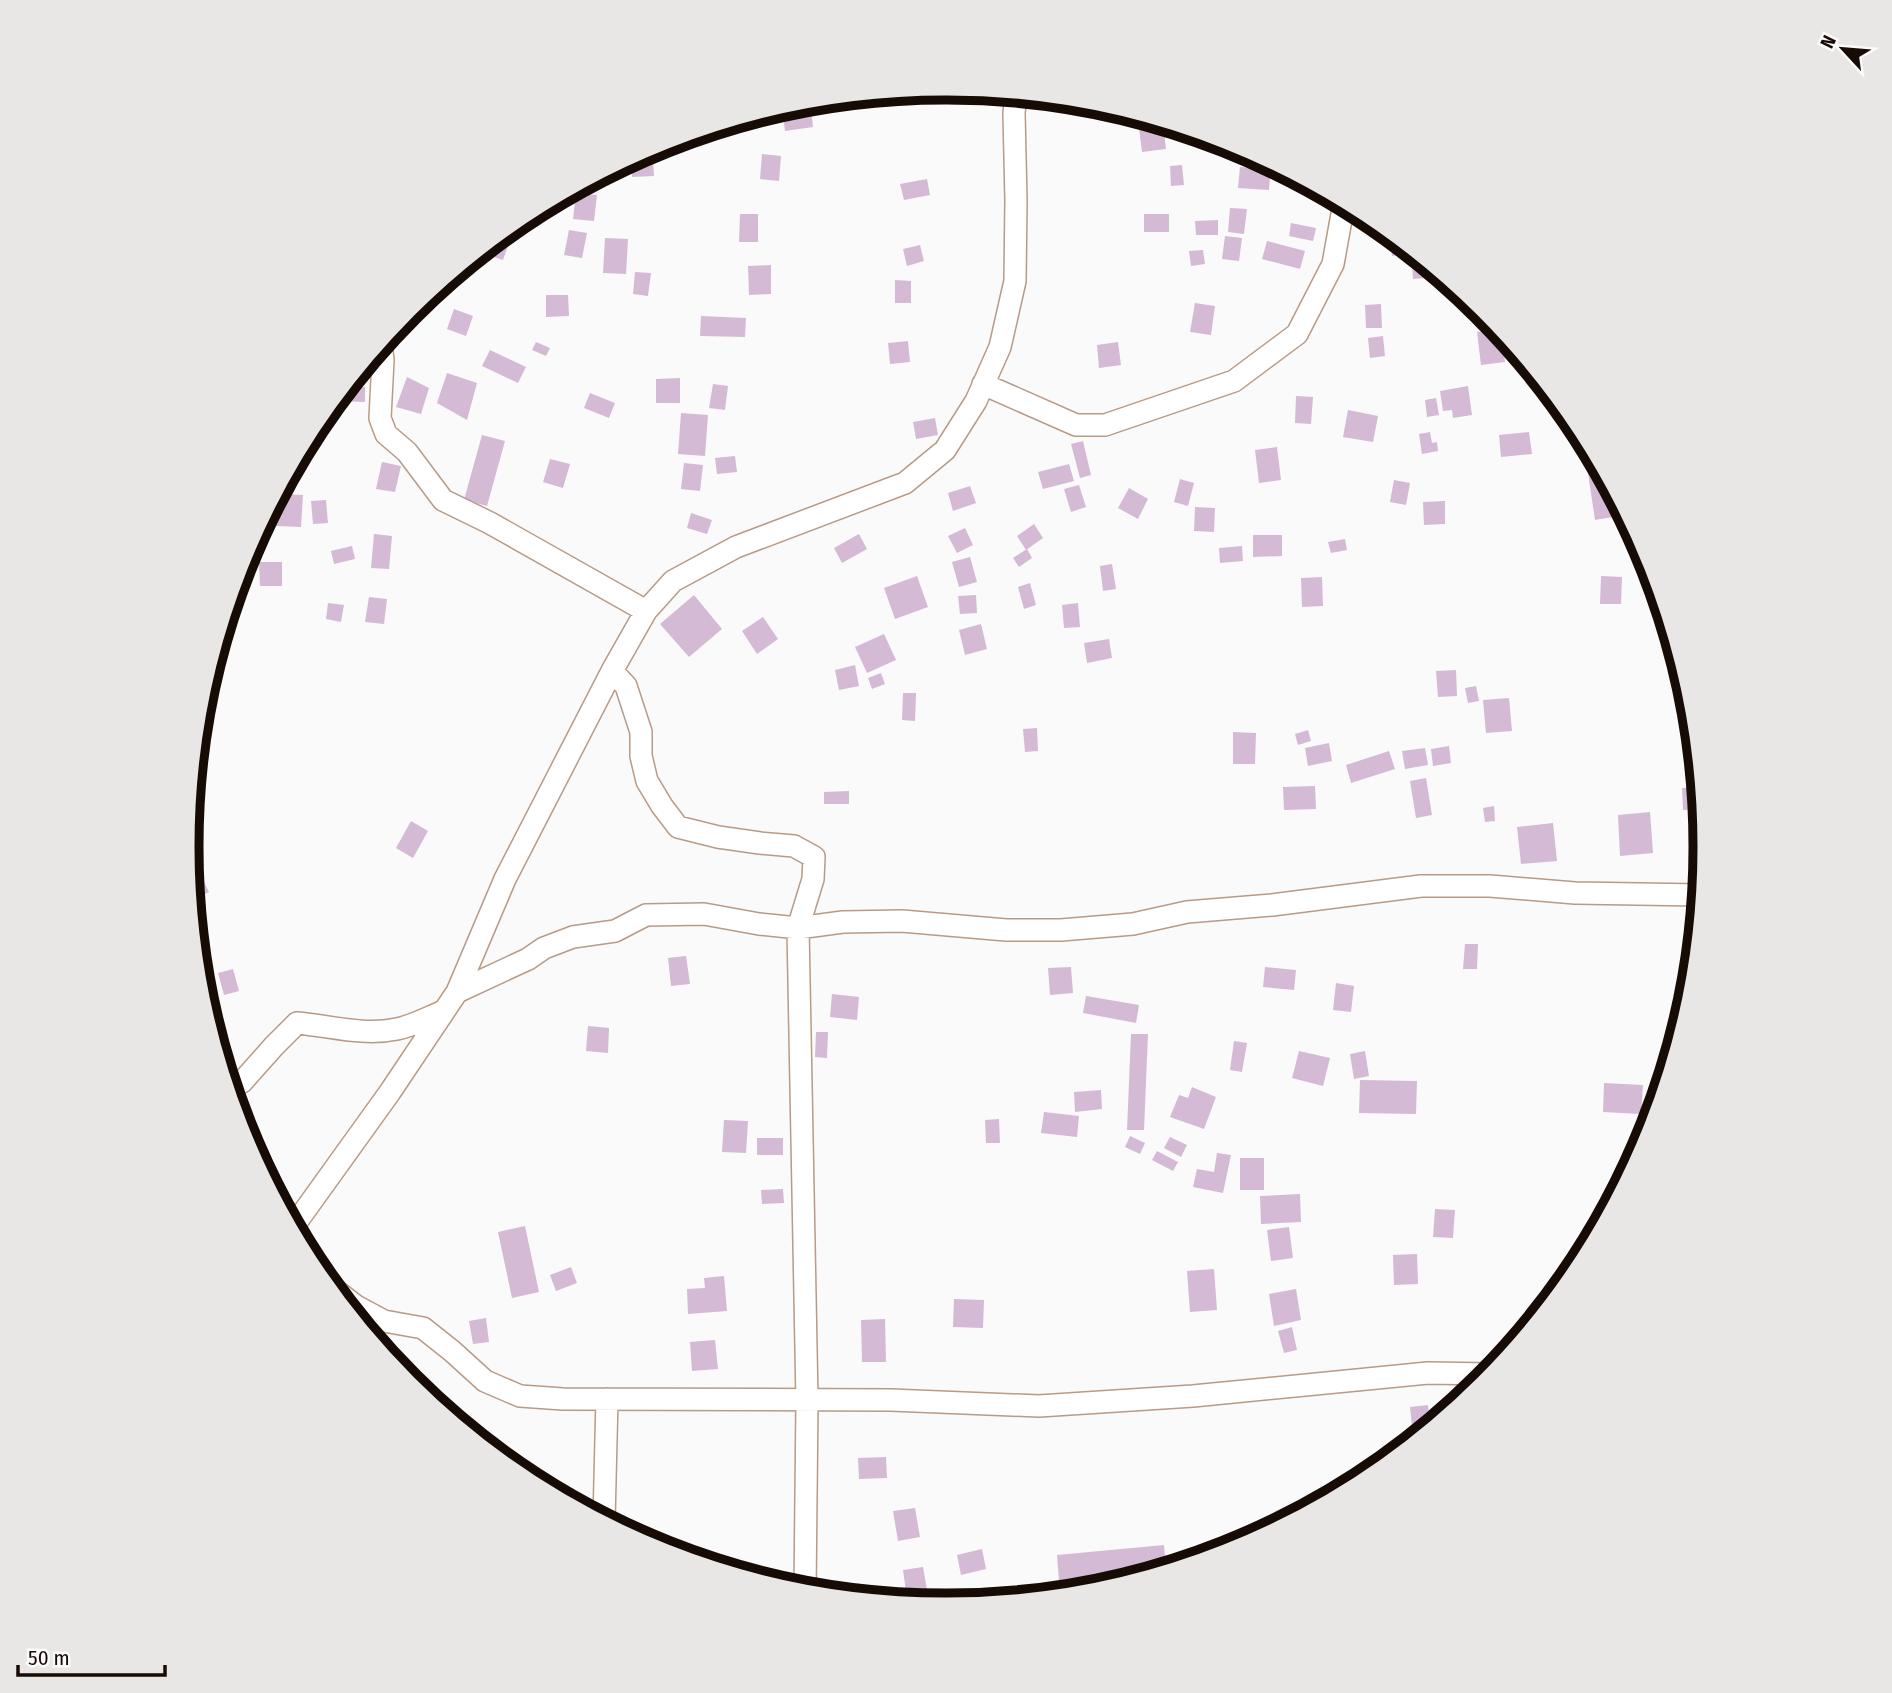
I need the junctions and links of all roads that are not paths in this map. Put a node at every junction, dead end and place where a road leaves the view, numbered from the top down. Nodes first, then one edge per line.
1 (1015, 103) edge
2 (1342, 214) edge
3 (383, 357) edge
4 (983, 384) junction
5 (646, 611) junction
6 (612, 671) junction
7 (1691, 895) edge
8 (798, 928) junction
9 (457, 992) junction
10 (444, 1011) junction
11 (238, 1084) edge
12 (299, 1219) edge
13 (360, 1308) edge
14 (1475, 1374) edge
15 (607, 1399) junction
16 (807, 1401) junction
17 (604, 1510) edge
18 (805, 1580) edge

1 - 4 street
2 - 4 street
3 - 5 street
4 - 5 street
5 - 6 street
6 - 8 street
6 - 9 street
7 - 8 street
8 - 9 street
8 - 16 street
9 - 10 street
10 - 11 street
10 - 12 street
13 - 15 street
14 - 16 street
15 - 16 street
15 - 17 street
16 - 18 street

